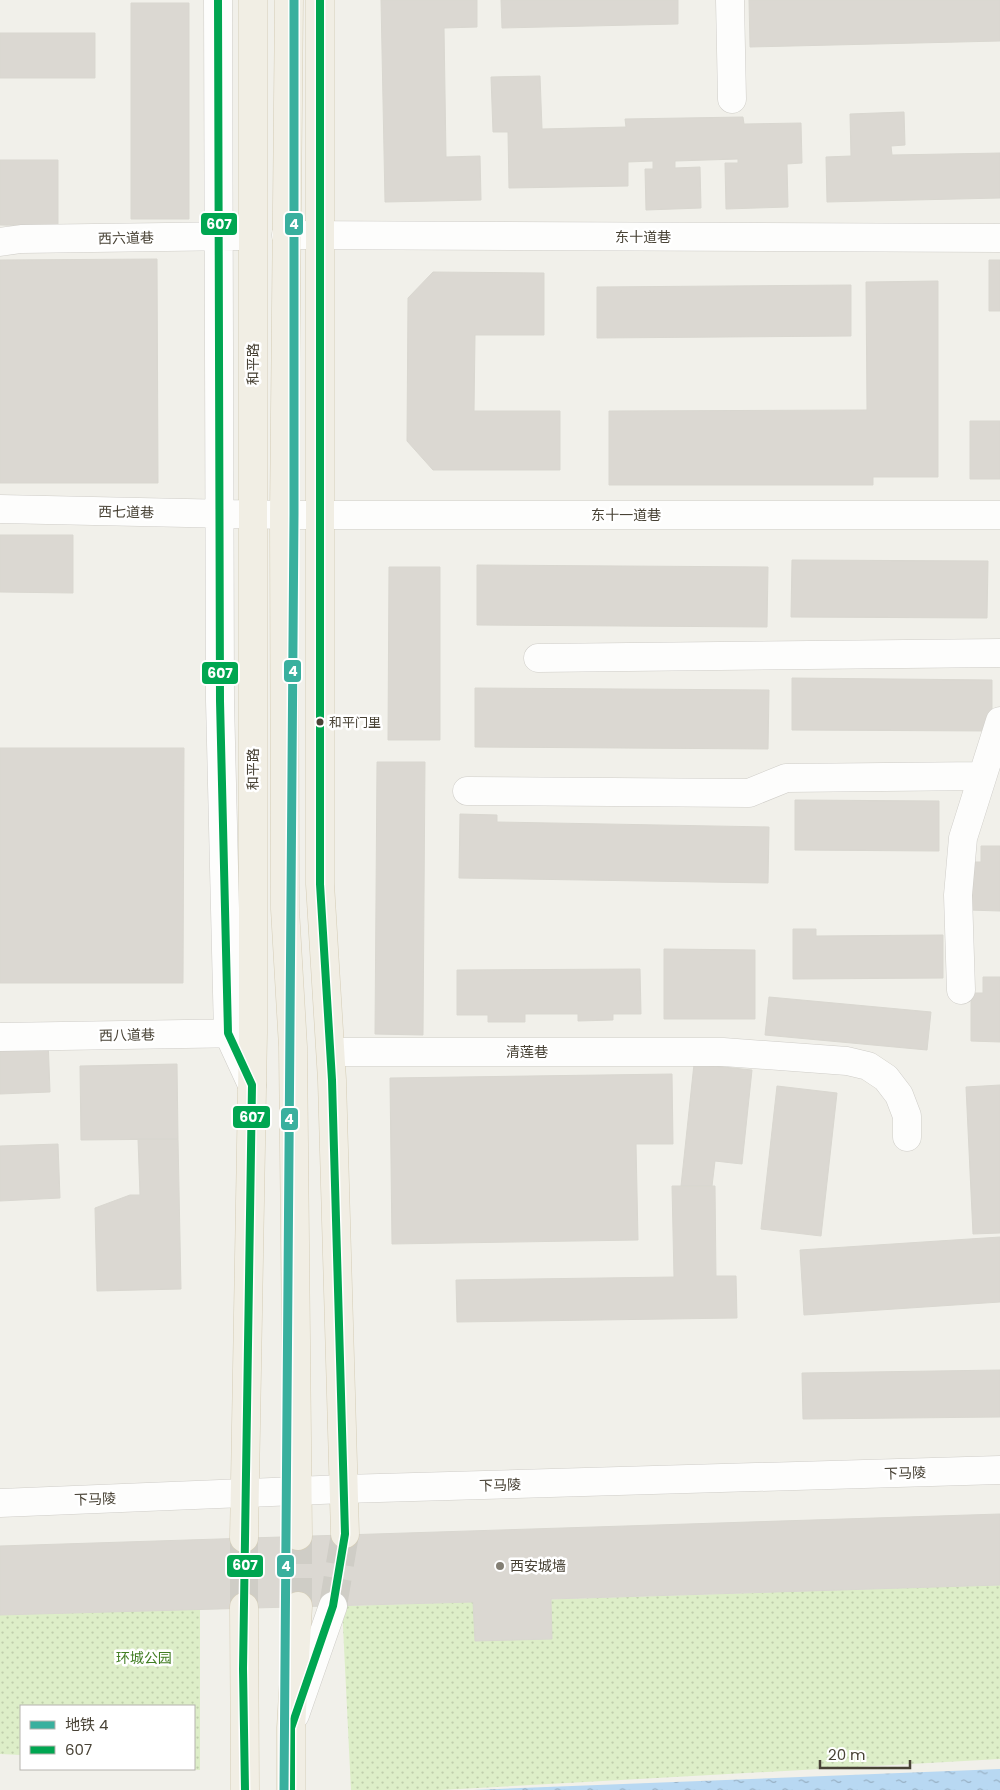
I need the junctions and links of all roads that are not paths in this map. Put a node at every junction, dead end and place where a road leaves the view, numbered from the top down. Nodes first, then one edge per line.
1 (218, 0) edge
2 (253, 0) edge
3 (289, 0) edge
4 (320, 0) edge
5 (730, 0) edge
6 (732, 99) dead end
7 (286, 235) junction
8 (320, 235) junction
9 (219, 236) junction
10 (253, 236) junction
11 (1000, 238) edge
12 (0, 242) edge
13 (0, 509) edge
14 (220, 514) junction
15 (252, 515) junction
16 (284, 515) junction
17 (1000, 515) edge
18 (320, 516) junction
19 (1000, 653) edge
20 (538, 658) dead end
21 (1000, 721) edge
22 (982, 776) junction
23 (468, 792) dead end
24 (961, 990) dead end
25 (241, 1033) junction
26 (0, 1037) edge
27 (331, 1052) junction
28 (907, 1137) dead end
29 (1000, 1470) edge
30 (344, 1489) junction
31 (298, 1491) junction
32 (245, 1494) junction
33 (0, 1503) edge
34 (345, 1534) tunnel mouth
35 (298, 1536) tunnel mouth
36 (244, 1538) tunnel mouth
37 (298, 1606) tunnel mouth
38 (332, 1606) tunnel mouth
39 (244, 1607) tunnel mouth
40 (291, 1728) junction
41 (245, 1790) edge
42 (291, 1790) edge

1 - 9 street
2 - 10 main road, 和平路
3 - 7 main road
4 - 8 main road
5 - 6 street
7 - 8 street, 东十道巷
7 - 16 main road
8 - 11 street, 东十道巷
8 - 18 main road
9 - 10 street, 西六道巷
9 - 12 street, 西六道巷
9 - 14 street
10 - 15 main road, 和平路
13 - 14 street, 西七道巷
14 - 15 street, 西七道巷
14 - 25 street
15 - 16 street, 东十一道巷
15 - 25 main road, 和平路
16 - 18 street, 东十一道巷
16 - 31 main road
17 - 18 street, 东十一道巷
18 - 27 main road
19 - 20 street
21 - 22 street
22 - 23 street
22 - 24 street
25 - 26 street, 西八道巷
25 - 32 main road, 和平路
27 - 28 street, 清莲巷
27 - 30 main road
29 - 30 street, 下马陵
30 - 31 street, 下马陵
30 - 34 main road
31 - 32 street, 下马陵
31 - 35 main road
32 - 33 street, 下马陵
32 - 36 main road, 和平路
37 - 40 main road
38 - 40 street
39 - 41 main road
40 - 42 main road

